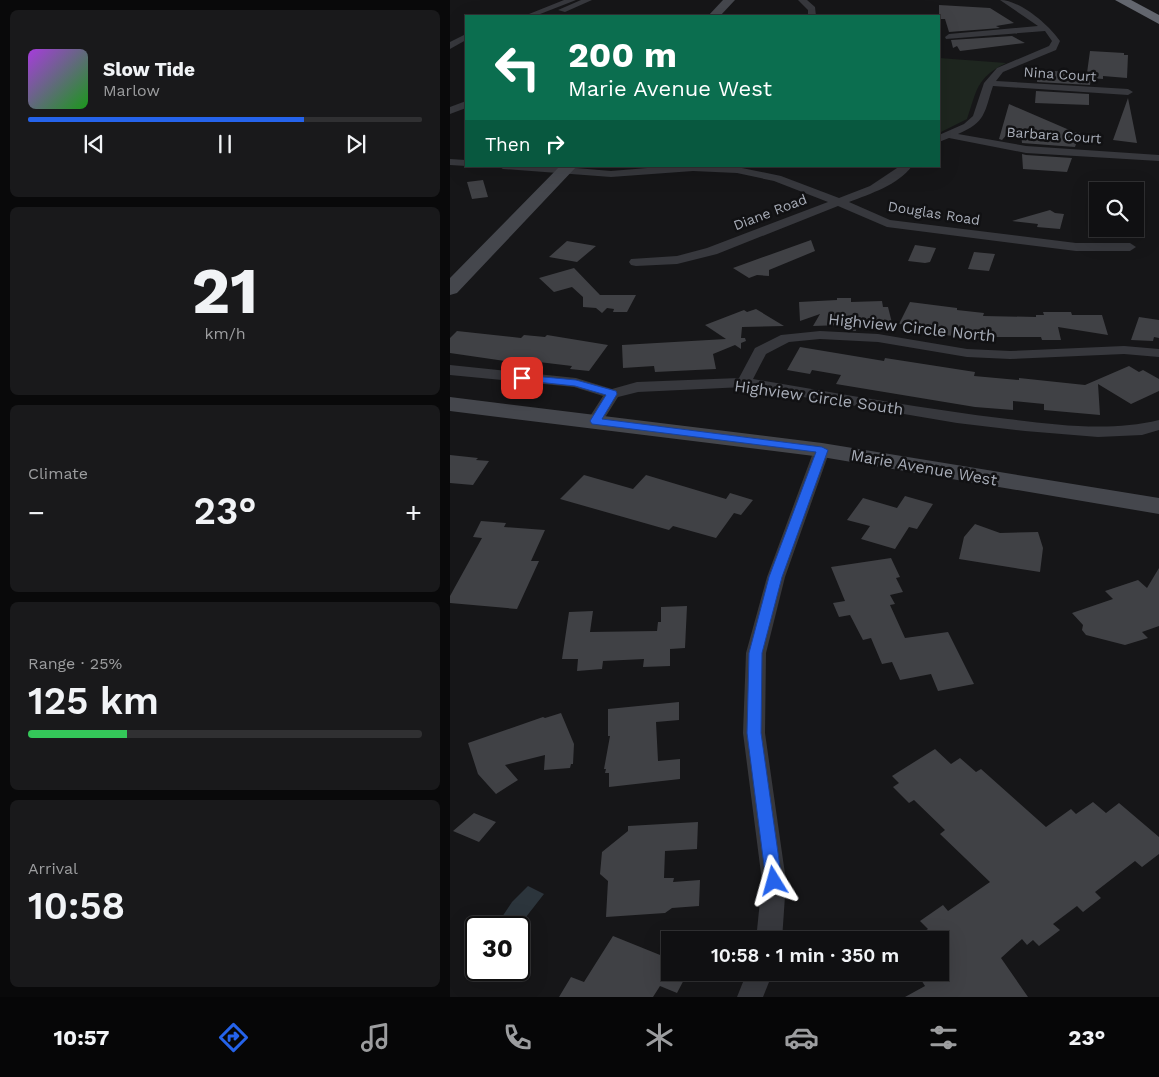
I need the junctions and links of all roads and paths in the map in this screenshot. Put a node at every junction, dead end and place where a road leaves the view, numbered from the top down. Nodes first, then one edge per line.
1 (572, 0) edge
2 (588, 0) edge
3 (729, 0) edge
4 (802, 0) edge
5 (1004, 0) edge
6 (1121, 0) edge
7 (1139, 0) edge
8 (1159, 10) edge
9 (531, 15) edge
10 (548, 15) edge
11 (715, 15) edge
12 (812, 15) edge
13 (1159, 20) edge
14 (1047, 28) junction
15 (950, 37) dead end
16 (465, 38) edge
17 (450, 46) edge
18 (465, 46) edge
19 (450, 52) edge
20 (989, 82) junction
21 (1128, 92) dead end
22 (465, 104) edge
23 (450, 111) edge
24 (943, 137) edge
25 (1159, 158) edge
26 (450, 162) edge
27 (465, 163) edge
28 (524, 167) edge
29 (906, 167) edge
30 (566, 169) edge
31 (838, 202) junction
32 (1130, 247) dead end
33 (636, 262) dead end
34 (450, 289) edge
35 (1159, 353) edge
36 (450, 370) edge
37 (744, 382) junction
38 (612, 394) junction
39 (450, 404) edge
40 (595, 421) junction
41 (1159, 425) edge
42 (822, 450) junction
43 (1159, 506) edge
44 (771, 931) edge
45 (756, 981) edge
46 (750, 997) edge

1 - 9 street
2 - 10 street
3 - 11 street
4 - 12 street
5 - 14 street
6 - 13 highway
7 - 8 highway
14 - 15 street
14 - 20 street
16 - 17 street
18 - 19 street
20 - 21 street, Nina Court
20 - 24 street
22 - 23 street
24 - 25 street, Barbara Court
26 - 27 street
28 - 30 street, Douglas Road
29 - 31 street, Diane Road
30 - 31 street, Douglas Road
30 - 34 street
31 - 32 street, Douglas Road
31 - 33 street, Diane Road
35 - 37 street, Highview Circle North
36 - 38 street
37 - 38 street, Highview Circle South
37 - 41 street, Highview Circle South
38 - 40 street
39 - 40 street, Marie Avenue West
40 - 42 street, Marie Avenue West
42 - 43 street, Marie Avenue West
42 - 44 street
45 - 46 street

